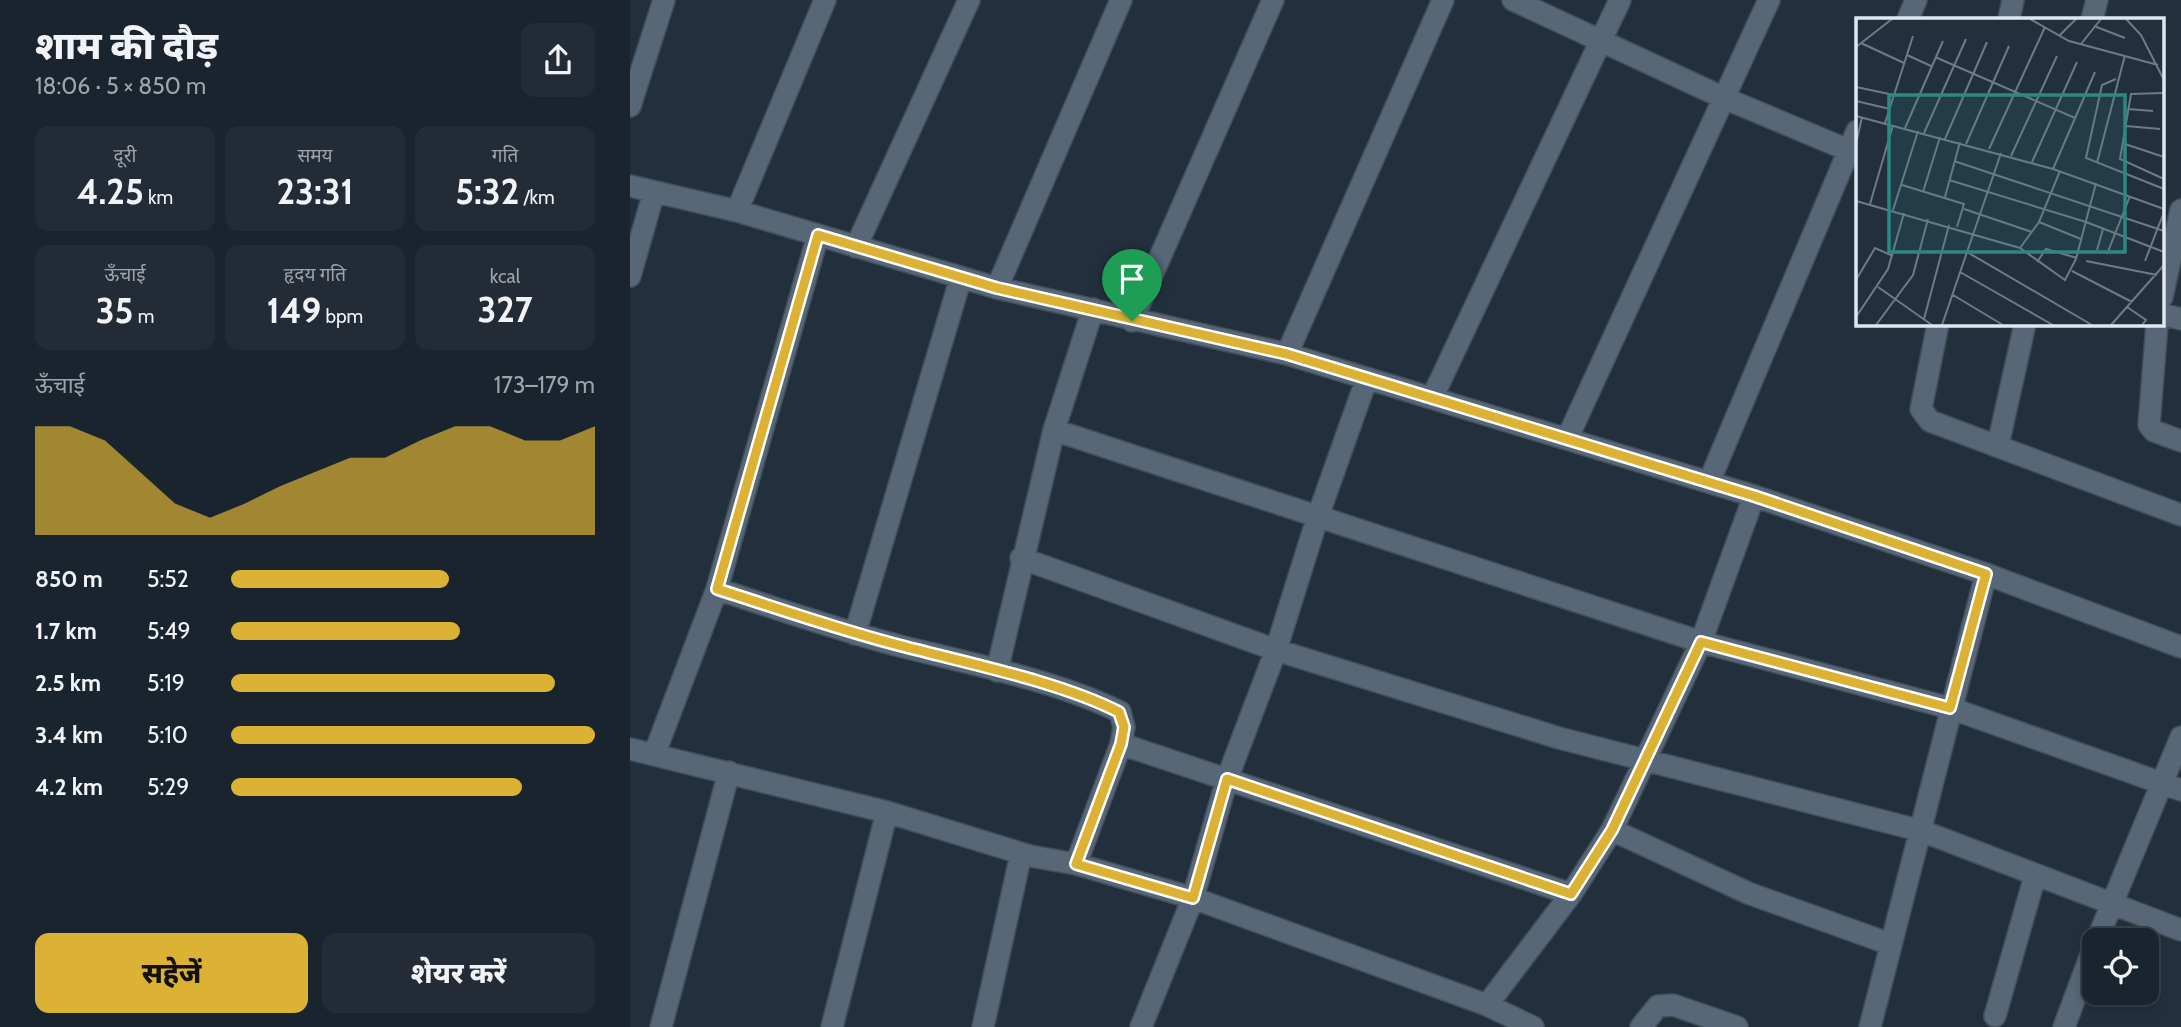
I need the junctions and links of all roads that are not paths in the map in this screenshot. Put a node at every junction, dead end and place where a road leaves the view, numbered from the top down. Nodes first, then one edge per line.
1 (664, 0) edge
2 (825, 0) edge
3 (969, 0) edge
4 (1121, 0) edge
5 (1273, 0) edge
6 (1443, 0) edge
7 (1513, 0) edge
8 (1620, 0) edge
9 (1769, 0) edge
10 (1916, 0) edge
11 (2013, 0) edge
12 (2096, 0) edge
13 (1908, 18) edge
14 (2009, 18) edge
15 (2092, 18) edge
16 (1601, 42) junction
17 (632, 93) edge
18 (1724, 99) junction
19 (1856, 133) edge
20 (1848, 150) junction
21 (630, 186) edge
22 (653, 192) junction
23 (2181, 210) edge
24 (737, 211) junction
25 (818, 235) junction
26 (856, 247) junction
27 (630, 276) edge
28 (961, 277) junction
29 (997, 288) junction
30 (2164, 288) edge
31 (1093, 309) junction
32 (2164, 315) edge
33 (2181, 319) edge
34 (1132, 321) junction
35 (1938, 326) edge
36 (2025, 326) edge
37 (2157, 326) edge
38 (1287, 354) junction
39 (1367, 379) junction
40 (1432, 398) junction
41 (1054, 430) junction
42 (1567, 439) junction
43 (2181, 441) edge
44 (1998, 445) junction
45 (1709, 482) junction
46 (1754, 496) junction
47 (1318, 516) junction
48 (2181, 516) edge
49 (1021, 558) junction
50 (1986, 574) junction
51 (717, 589) junction
52 (855, 634) junction
53 (1701, 642) junction
54 (2181, 647) edge
55 (1276, 650) junction
56 (997, 671) junction
57 (1950, 708) junction
58 (2181, 737) edge
59 (1121, 744) junction
60 (630, 749) edge
61 (653, 755) junction
62 (1646, 759) junction
63 (729, 772) junction
64 (1227, 779) junction
65 (2171, 786) edge
66 (887, 812) junction
67 (1612, 830) junction
68 (1922, 831) junction
69 (1021, 854) junction
70 (1076, 864) junction
71 (2035, 876) junction
72 (1571, 894) junction
73 (1193, 898) junction
74 (2112, 904) junction
75 (2102, 928) edge
76 (2181, 930) edge
77 (1890, 944) junction
78 (2082, 979) edge
79 (1487, 1005) junction
80 (1995, 1016) dead end
81 (661, 1027) edge
82 (832, 1027) edge
83 (983, 1027) edge
84 (1141, 1027) edge
85 (1533, 1027) edge
86 (1641, 1027) edge
87 (1737, 1027) edge
88 (1870, 1027) edge
89 (2064, 1027) edge

1 - 17 street
2 - 24 street
3 - 26 street
4 - 29 street
5 - 34 street
6 - 38 street
7 - 16 street
8 - 16 street
9 - 18 street
10 - 13 street
11 - 14 street
12 - 15 street
16 - 18 street
16 - 40 street
18 - 20 street
18 - 42 street
19 - 20 street
20 - 45 street
21 - 22 street
22 - 24 street
22 - 27 street
23 - 30 street
24 - 25 street
25 - 26 street
25 - 51 street
26 - 28 street
28 - 29 street
28 - 52 street
29 - 31 street
31 - 34 street
31 - 41 street
32 - 33 street
34 - 38 street
35 - 44 street
36 - 44 street
37 - 43 street
38 - 39 street
39 - 40 street
39 - 47 street
40 - 42 street
41 - 47 street
41 - 49 street
42 - 45 street
44 - 48 street
45 - 46 street
46 - 50 street
46 - 53 street
47 - 53 street
47 - 55 street
49 - 55 street
49 - 56 street
50 - 54 street
50 - 57 street
51 - 52 street
51 - 61 street
52 - 56 street
53 - 57 street
53 - 62 street
55 - 62 street
55 - 64 street
56 - 59 street
57 - 65 street
57 - 68 street
58 - 65 street
59 - 64 street
59 - 70 street
60 - 61 street
61 - 63 street
62 - 67 street
62 - 68 street
63 - 66 street
63 - 81 street
64 - 72 street
64 - 73 street
65 - 74 street
66 - 69 street
66 - 82 street
67 - 72 street
67 - 77 street
68 - 71 street
68 - 77 street
69 - 70 street
69 - 83 street
70 - 73 street
71 - 74 street
71 - 80 street
72 - 79 street
73 - 79 street
73 - 84 street
74 - 75 street
74 - 76 street
77 - 88 street
78 - 89 street
79 - 85 street
86 - 87 street

